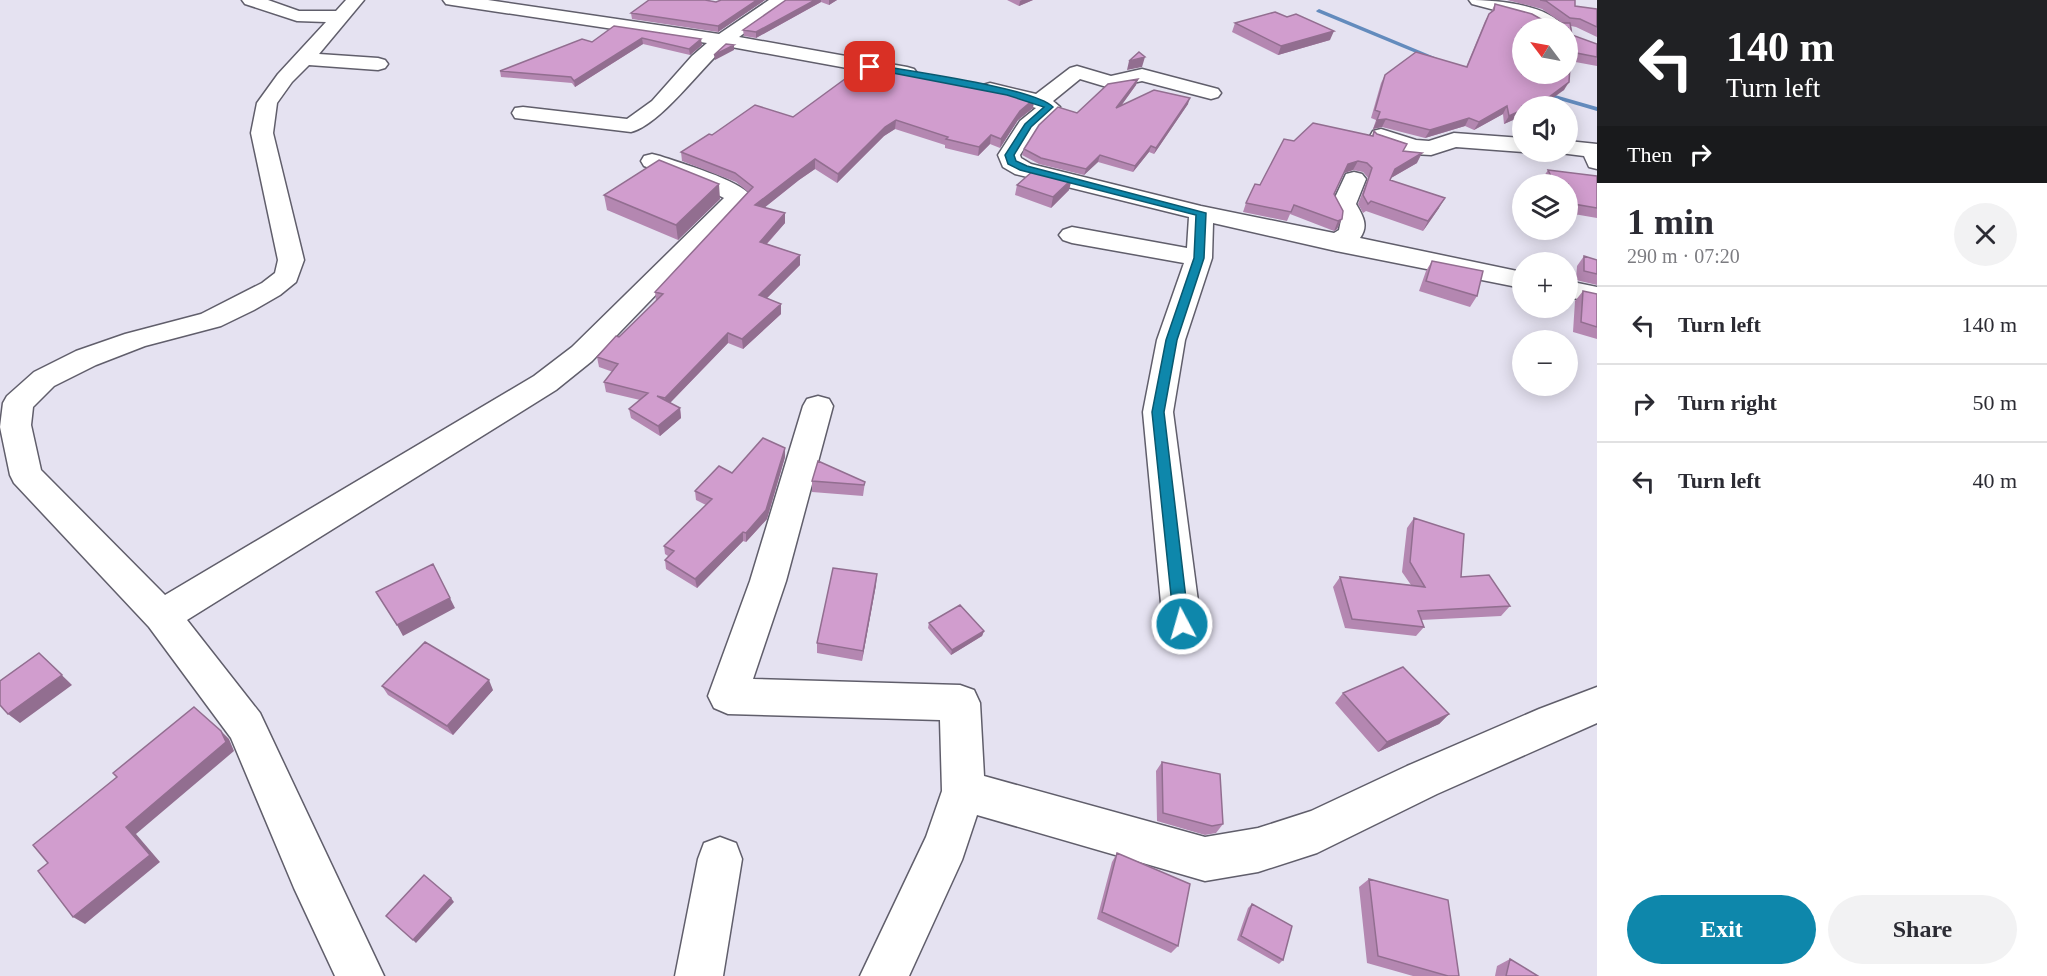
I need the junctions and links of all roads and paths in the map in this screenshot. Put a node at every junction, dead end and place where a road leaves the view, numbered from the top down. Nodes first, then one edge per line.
1 (252, 0) edge
2 (452, 0) edge
3 (782, 0) edge
4 (1478, 0) edge
5 (348, 9) edge
6 (1540, 18) edge
7 (722, 40) junction
8 (304, 59) junction
9 (378, 64) dead end
10 (922, 76) edge
11 (974, 86) edge
12 (1211, 93) dead end
13 (1040, 101) junction
14 (523, 113) dead end
15 (1381, 136) edge
16 (1512, 144) edge
17 (1578, 149) edge
18 (652, 161) edge
19 (1597, 162) edge
20 (1354, 180) dead end
21 (1201, 213) junction
22 (1072, 235) dead end
23 (1336, 243) junction
24 (1199, 258) junction
25 (1512, 278) edge
26 (1578, 291) edge
27 (1597, 295) edge
28 (818, 405) dead end
29 (162, 616) junction
30 (1182, 624) dead end
31 (1597, 705) edge
32 (963, 791) junction
33 (720, 859) dead end
34 (360, 976) edge
35 (699, 976) edge
36 (884, 976) edge

1 - 5 street
2 - 7 street
3 - 7 street
4 - 6 street
5 - 8 street
7 - 10 street
7 - 14 street
8 - 9 street
8 - 29 street
11 - 13 street
12 - 13 street
13 - 21 street
15 - 16 street
17 - 19 street
18 - 29 street
20 - 23 street
21 - 23 street
21 - 24 street
22 - 24 street
23 - 25 street
24 - 30 street
26 - 27 street
28 - 32 street
29 - 34 street
31 - 32 street
32 - 36 street
33 - 35 street

